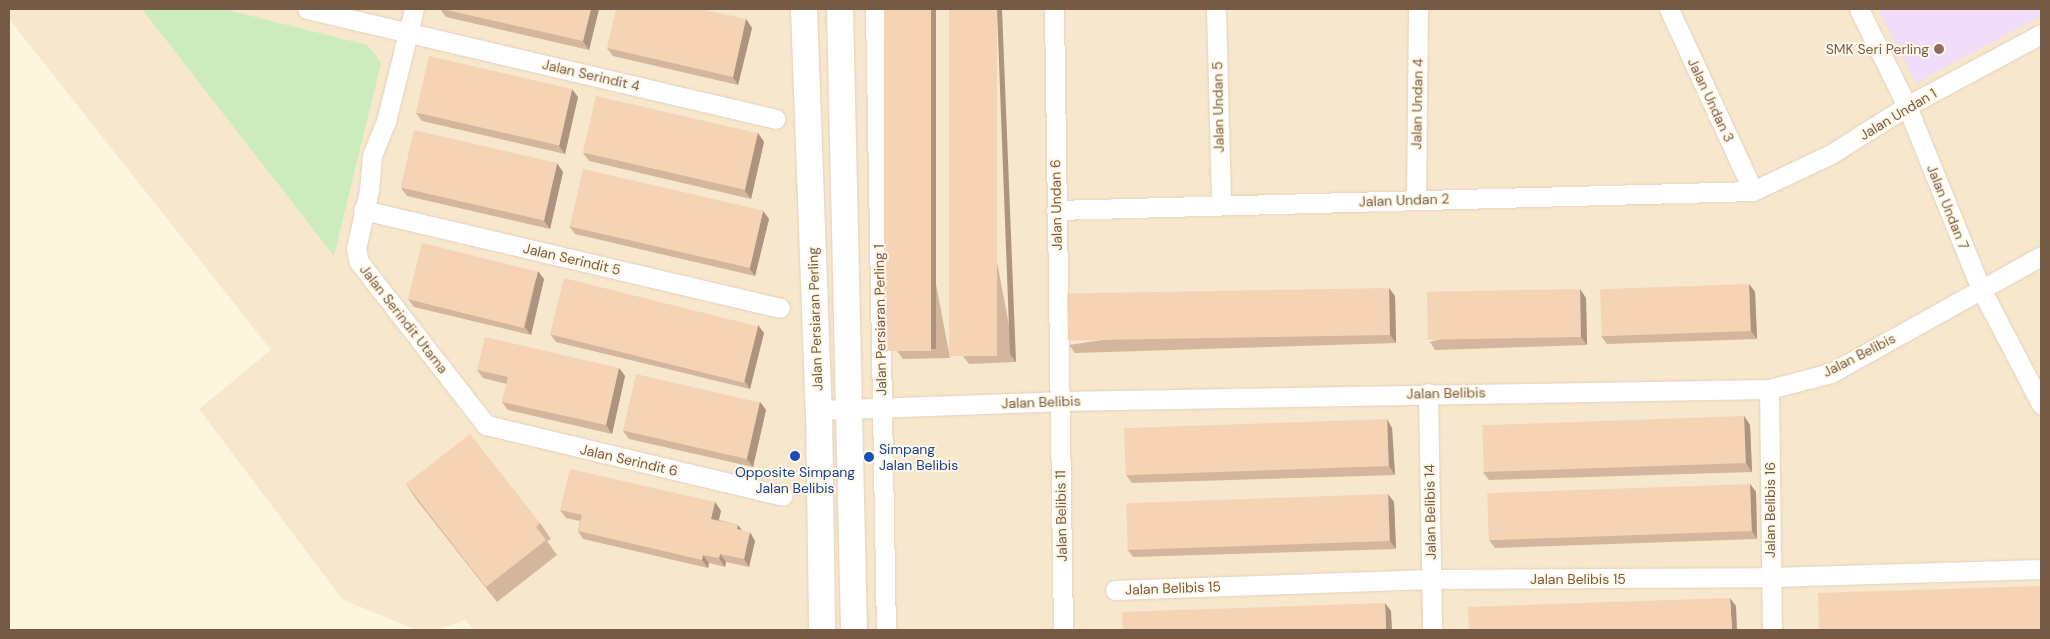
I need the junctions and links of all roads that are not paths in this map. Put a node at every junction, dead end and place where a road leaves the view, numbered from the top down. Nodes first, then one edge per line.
1 (307, 9) edge
2 (414, 9) edge
3 (804, 9) edge
4 (840, 9) edge
5 (875, 9) edge
6 (1054, 9) edge
7 (1216, 9) edge
8 (1418, 9) edge
9 (1669, 9) edge
10 (1859, 9) edge
11 (407, 32) junction
12 (2041, 34) edge
13 (1907, 106) junction
14 (775, 119) dead end
15 (1753, 191) junction
16 (1416, 200) junction
17 (1221, 205) junction
18 (363, 210) junction
19 (1056, 210) junction
20 (2041, 256) edge
21 (1981, 289) junction
22 (780, 308) dead end
23 (1769, 389) junction
24 (1428, 393) junction
25 (1060, 401) junction
26 (2041, 404) edge
27 (882, 406) junction
28 (852, 408) junction
29 (819, 410) junction
30 (479, 417) joint
31 (783, 496) dead end
32 (2041, 569) edge
33 (1771, 578) junction
34 (1431, 579) junction
35 (1115, 590) dead end
36 (822, 630) edge
37 (854, 630) edge
38 (886, 630) edge
39 (1063, 630) edge
40 (1432, 630) edge
41 (1772, 630) edge

1 - 11 street, Jalan Serindit 4
2 - 11 street, Jalan Serindit Utama
3 - 29 main road, Jalan Persiaran Perling
4 - 28 main road
5 - 27 street, Jalan Persiaran Perling 1
6 - 19 street, Jalan Undan 6
7 - 17 street, Jalan Undan 5
8 - 16 street, Jalan Undan 4
9 - 15 street, Jalan Undan 3
10 - 13 street, Jalan Undan 7
11 - 14 street, Jalan Serindit 4
11 - 18 street, Jalan Serindit Utama
12 - 13 street, Jalan Undan 1
13 - 15 street, Jalan Undan 1
13 - 21 street, Jalan Undan 7
15 - 16 street, Jalan Undan 2
16 - 17 street, Jalan Undan 2
17 - 19 street, Jalan Undan 2
18 - 22 street, Jalan Serindit 5
18 - 30 street, Jalan Serindit Utama
19 - 25 street, Jalan Undan 6
20 - 21 street, Jalan Belibis
21 - 23 street, Jalan Belibis
21 - 26 street, Jalan Undan 7
23 - 24 street, Jalan Belibis
23 - 33 street, Jalan Belibis 16
24 - 25 street, Jalan Belibis
24 - 34 street, Jalan Belibis 14
25 - 27 street, Jalan Belibis
25 - 39 street, Jalan Belibis 11
27 - 28 street, Jalan Belibis
27 - 38 street, Jalan Persiaran Perling 1
28 - 29 street, Jalan Belibis
28 - 37 main road
29 - 36 main road, Jalan Persiaran Perling
30 - 31 street, Jalan Serindit 6
32 - 33 street, Jalan Belibis 15
33 - 34 street, Jalan Belibis 15
33 - 41 street, Jalan Belibis 16
34 - 35 street, Jalan Belibis 15
34 - 40 street, Jalan Belibis 14

